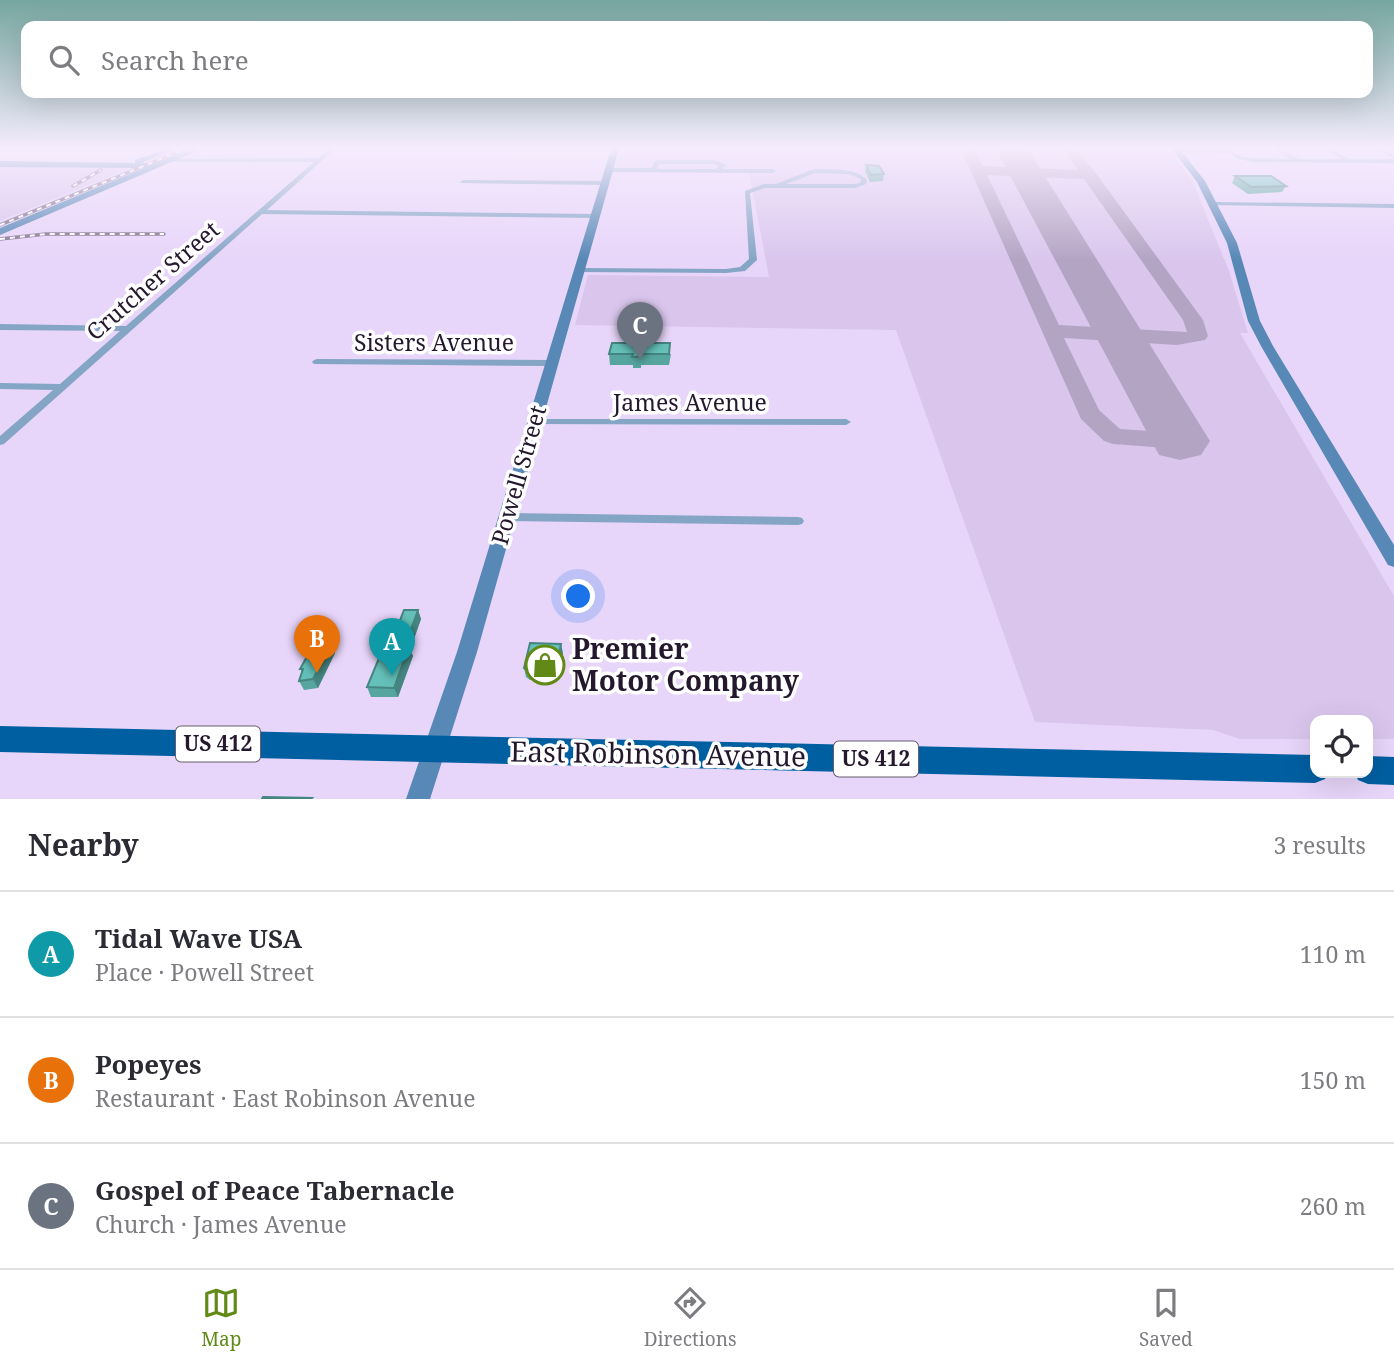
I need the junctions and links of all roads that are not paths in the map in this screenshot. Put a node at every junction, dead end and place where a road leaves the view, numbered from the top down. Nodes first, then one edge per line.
1 (108, 186) edge
2 (289, 186) edge
3 (605, 186) edge
4 (768, 186) edge
5 (793, 186) edge
6 (854, 186) edge
7 (1204, 186) edge
8 (1214, 204) junction
9 (1394, 206) edge
10 (260, 212) junction
11 (596, 216) junction
12 (0, 232) edge
13 (580, 270) junction
14 (0, 327) edge
15 (129, 329) junction
16 (317, 362) dead end
17 (551, 363) junction
18 (0, 386) edge
19 (62, 387) junction
20 (534, 422) junction
21 (846, 422) dead end
22 (0, 442) edge
23 (506, 517) junction
24 (798, 521) dead end
25 (1394, 560) edge
26 (0, 739) edge
27 (436, 749) junction
28 (1310, 769) edge
29 (1373, 770) edge
30 (1394, 771) edge
31 (418, 799) edge

1 - 12 street
2 - 10 street, Crutcher Street
3 - 11 street, Powell Street
4 - 13 street
5 - 6 street
7 - 8 street
8 - 9 street
8 - 25 street
10 - 11 street
10 - 15 street, Crutcher Street
11 - 13 street, Powell Street
13 - 17 street, Powell Street
14 - 15 street
15 - 19 street, Crutcher Street
16 - 17 street, Sisters Avenue
17 - 20 street, Powell Street
18 - 19 street
19 - 22 street, Crutcher Street
20 - 21 street, James Avenue
20 - 23 street, Powell Street
23 - 24 street
23 - 27 street, Powell Street
26 - 27 highway, East Robinson Avenue / US 412
27 - 28 highway, East Robinson Avenue / US 412
27 - 31 street, Powell Street
29 - 30 highway

